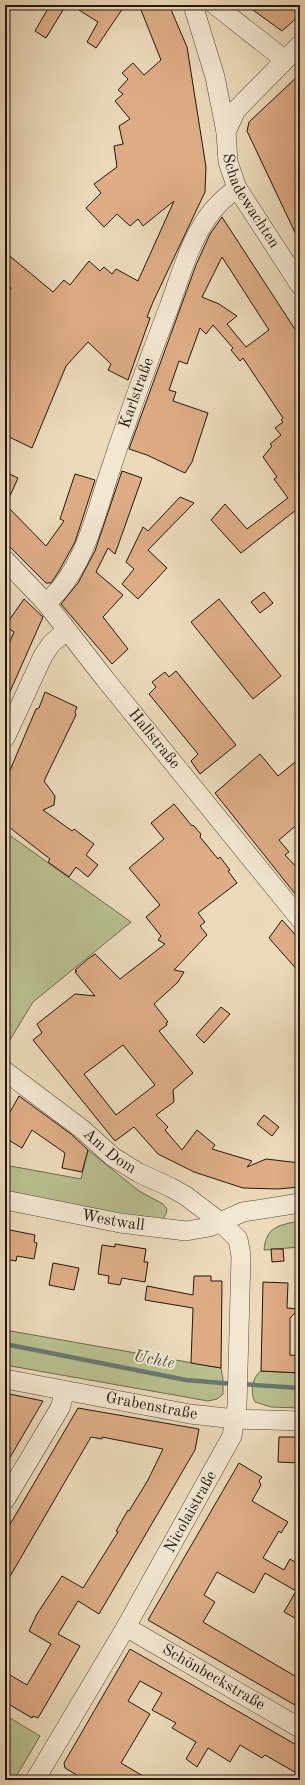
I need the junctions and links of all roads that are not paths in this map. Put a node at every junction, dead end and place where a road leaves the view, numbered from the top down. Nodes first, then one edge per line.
1 (193, 5) edge
2 (215, 5) edge
3 (300, 45) edge
4 (285, 60) junction
5 (226, 132) junction
6 (237, 188) junction
7 (300, 285) edge
8 (5, 560) edge
9 (46, 603) junction
10 (66, 631) junction
11 (5, 738) edge
12 (300, 919) edge
13 (5, 1071) edge
14 (5, 1200) edge
15 (300, 1203) edge
16 (220, 1222) junction
17 (5, 1379) edge
18 (65, 1391) junction
19 (236, 1411) junction
20 (300, 1421) edge
21 (5, 1500) edge
22 (126, 1627) junction
23 (300, 1728) edge
24 (41, 1778) edge

1 - 5 street, Schadewachten
2 - 4 street
3 - 4 street
4 - 5 street
5 - 6 street, Schadewachten
6 - 7 street, Schadewachten
6 - 9 street, Karlstraße
8 - 9 street, Hallstraße
9 - 10 street, Hallstraße
10 - 11 street
10 - 12 street, Hallstraße
13 - 16 street, Am Dom
14 - 16 street, Westwall
15 - 16 street, Westwall
16 - 19 street, Nicolaistraße
17 - 18 street, Grabenstraße
18 - 19 street, Grabenstraße
18 - 21 street
19 - 20 street, Grabenstraße
19 - 22 street, Nicolaistraße
22 - 23 street, Schönbeckstraße
22 - 24 street, Nicolaistraße

